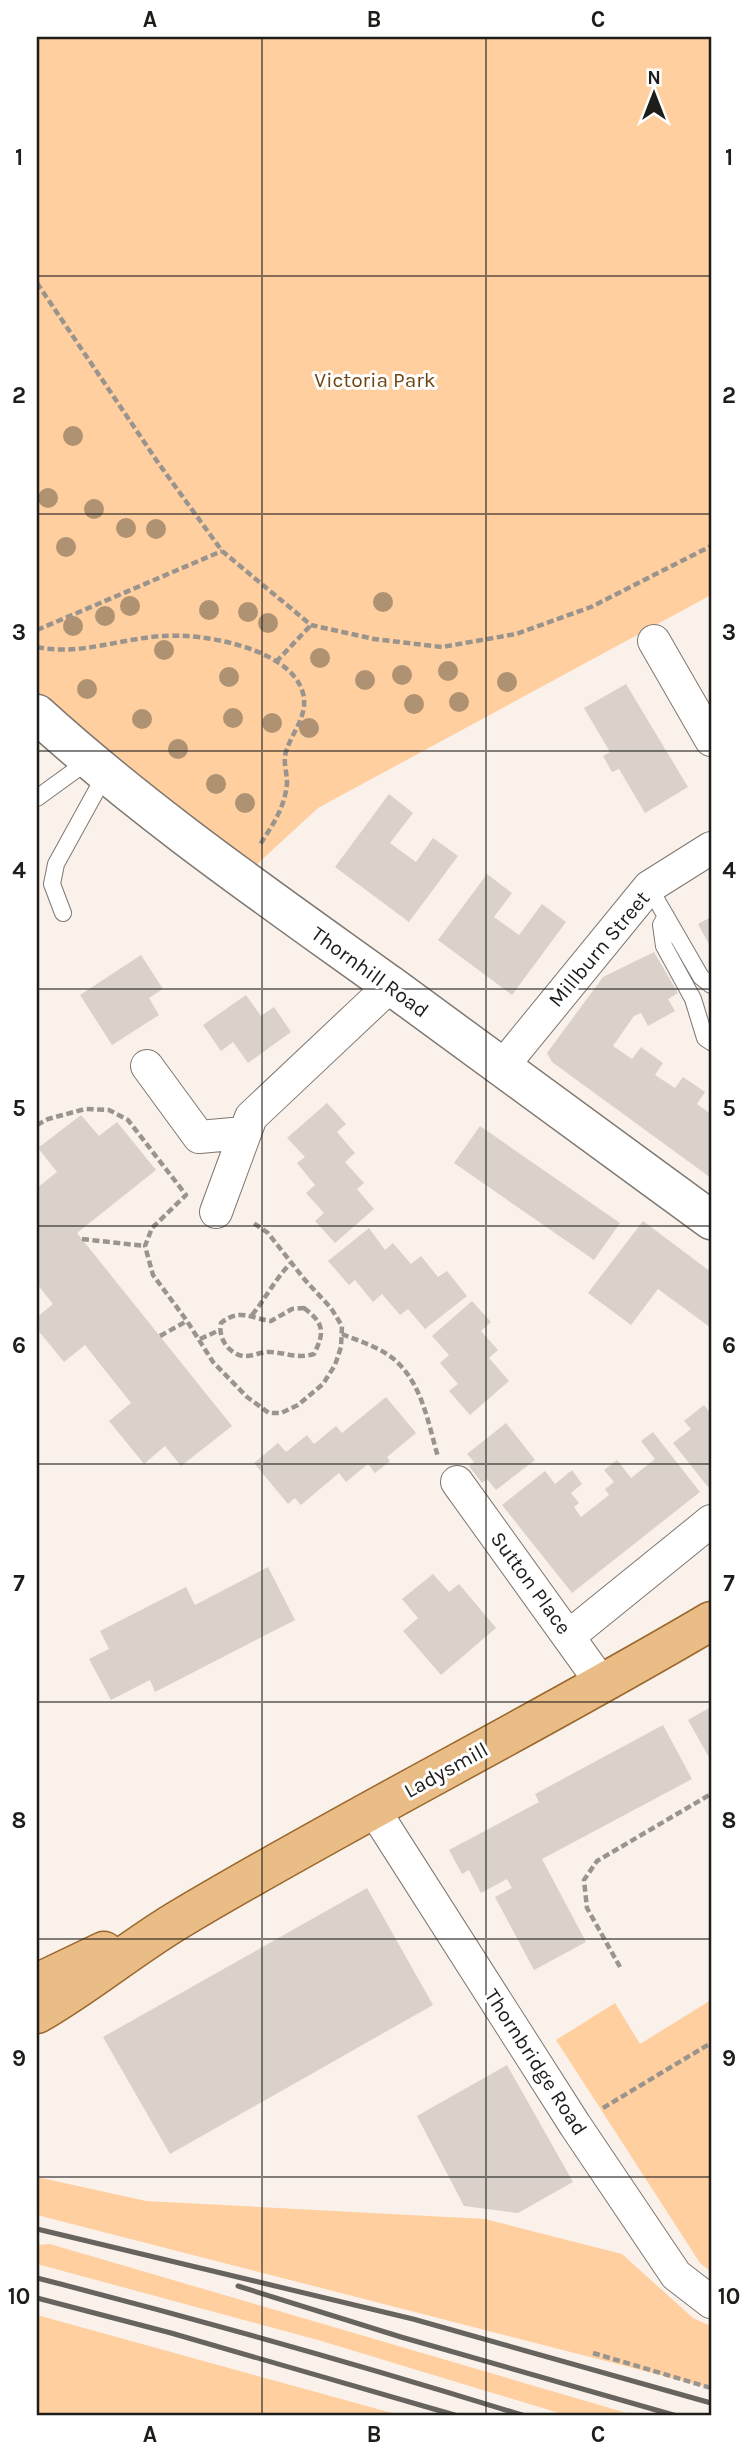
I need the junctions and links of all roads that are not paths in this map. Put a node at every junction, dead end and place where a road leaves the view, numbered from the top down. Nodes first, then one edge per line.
1 (654, 641) dead end
2 (37, 714) edge
3 (711, 740) edge
4 (96, 768) junction
5 (37, 798) edge
6 (711, 848) edge
7 (649, 887) junction
8 (63, 913) dead end
9 (666, 916) junction
10 (711, 985) edge
11 (390, 986) junction
12 (711, 1042) edge
13 (147, 1066) dead end
14 (502, 1067) junction
15 (244, 1133) junction
16 (216, 1212) dead end
17 (711, 1220) edge
18 (457, 1482) road end
19 (711, 1521) edge
20 (711, 1621) edge
21 (569, 1636) junction
22 (603, 1685) junction
23 (374, 1810) junction
24 (180, 1918) junction
25 (37, 1983) edge
26 (37, 2014) edge
27 (711, 2302) edge

1 - 3 street
2 - 4 street, Thornhill Road
4 - 5 lane
4 - 8 lane
4 - 11 street, Thornhill Road
6 - 7 street, Millburn Street
7 - 9 lane
7 - 14 street, Millburn Street
9 - 10 lane
9 - 12 lane
11 - 14 street, Thornhill Road
11 - 15 street
13 - 15 street
14 - 17 street, Thornhill Road
15 - 16 street
18 - 21 street, Sutton Place
19 - 21 street
20 - 22 main road, Ladysmill
21 - 22 street, Sutton Place
22 - 23 main road, Ladysmill
23 - 24 main road, Ladysmill
23 - 27 street, Thornbridge Road
24 - 25 main road, Ladysmill
24 - 26 main road, Ladysmill

